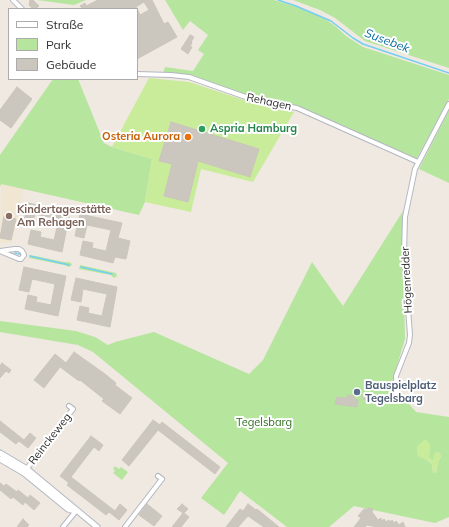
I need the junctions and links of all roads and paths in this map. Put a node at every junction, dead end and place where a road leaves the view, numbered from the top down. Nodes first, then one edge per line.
1 (13, 0) edge
2 (21, 8) edge
3 (138, 74) edge
4 (449, 104) edge
5 (418, 162) junction
6 (0, 251) edge
7 (397, 397) dead end
8 (68, 406) dead end
9 (0, 453) edge
10 (0, 459) edge
11 (25, 471) junction
12 (158, 476) dead end
13 (76, 511) junction
14 (63, 527) edge
15 (97, 527) edge
16 (124, 527) edge

1 - 2 street
3 - 5 street, Rehagen
4 - 5 street, Högenredder
5 - 7 street, Högenredder
6 - 6 street
8 - 11 street, Reinckeweg
9 - 11 street
10 - 11 street
11 - 13 street
12 - 16 street
13 - 14 street
13 - 15 street

